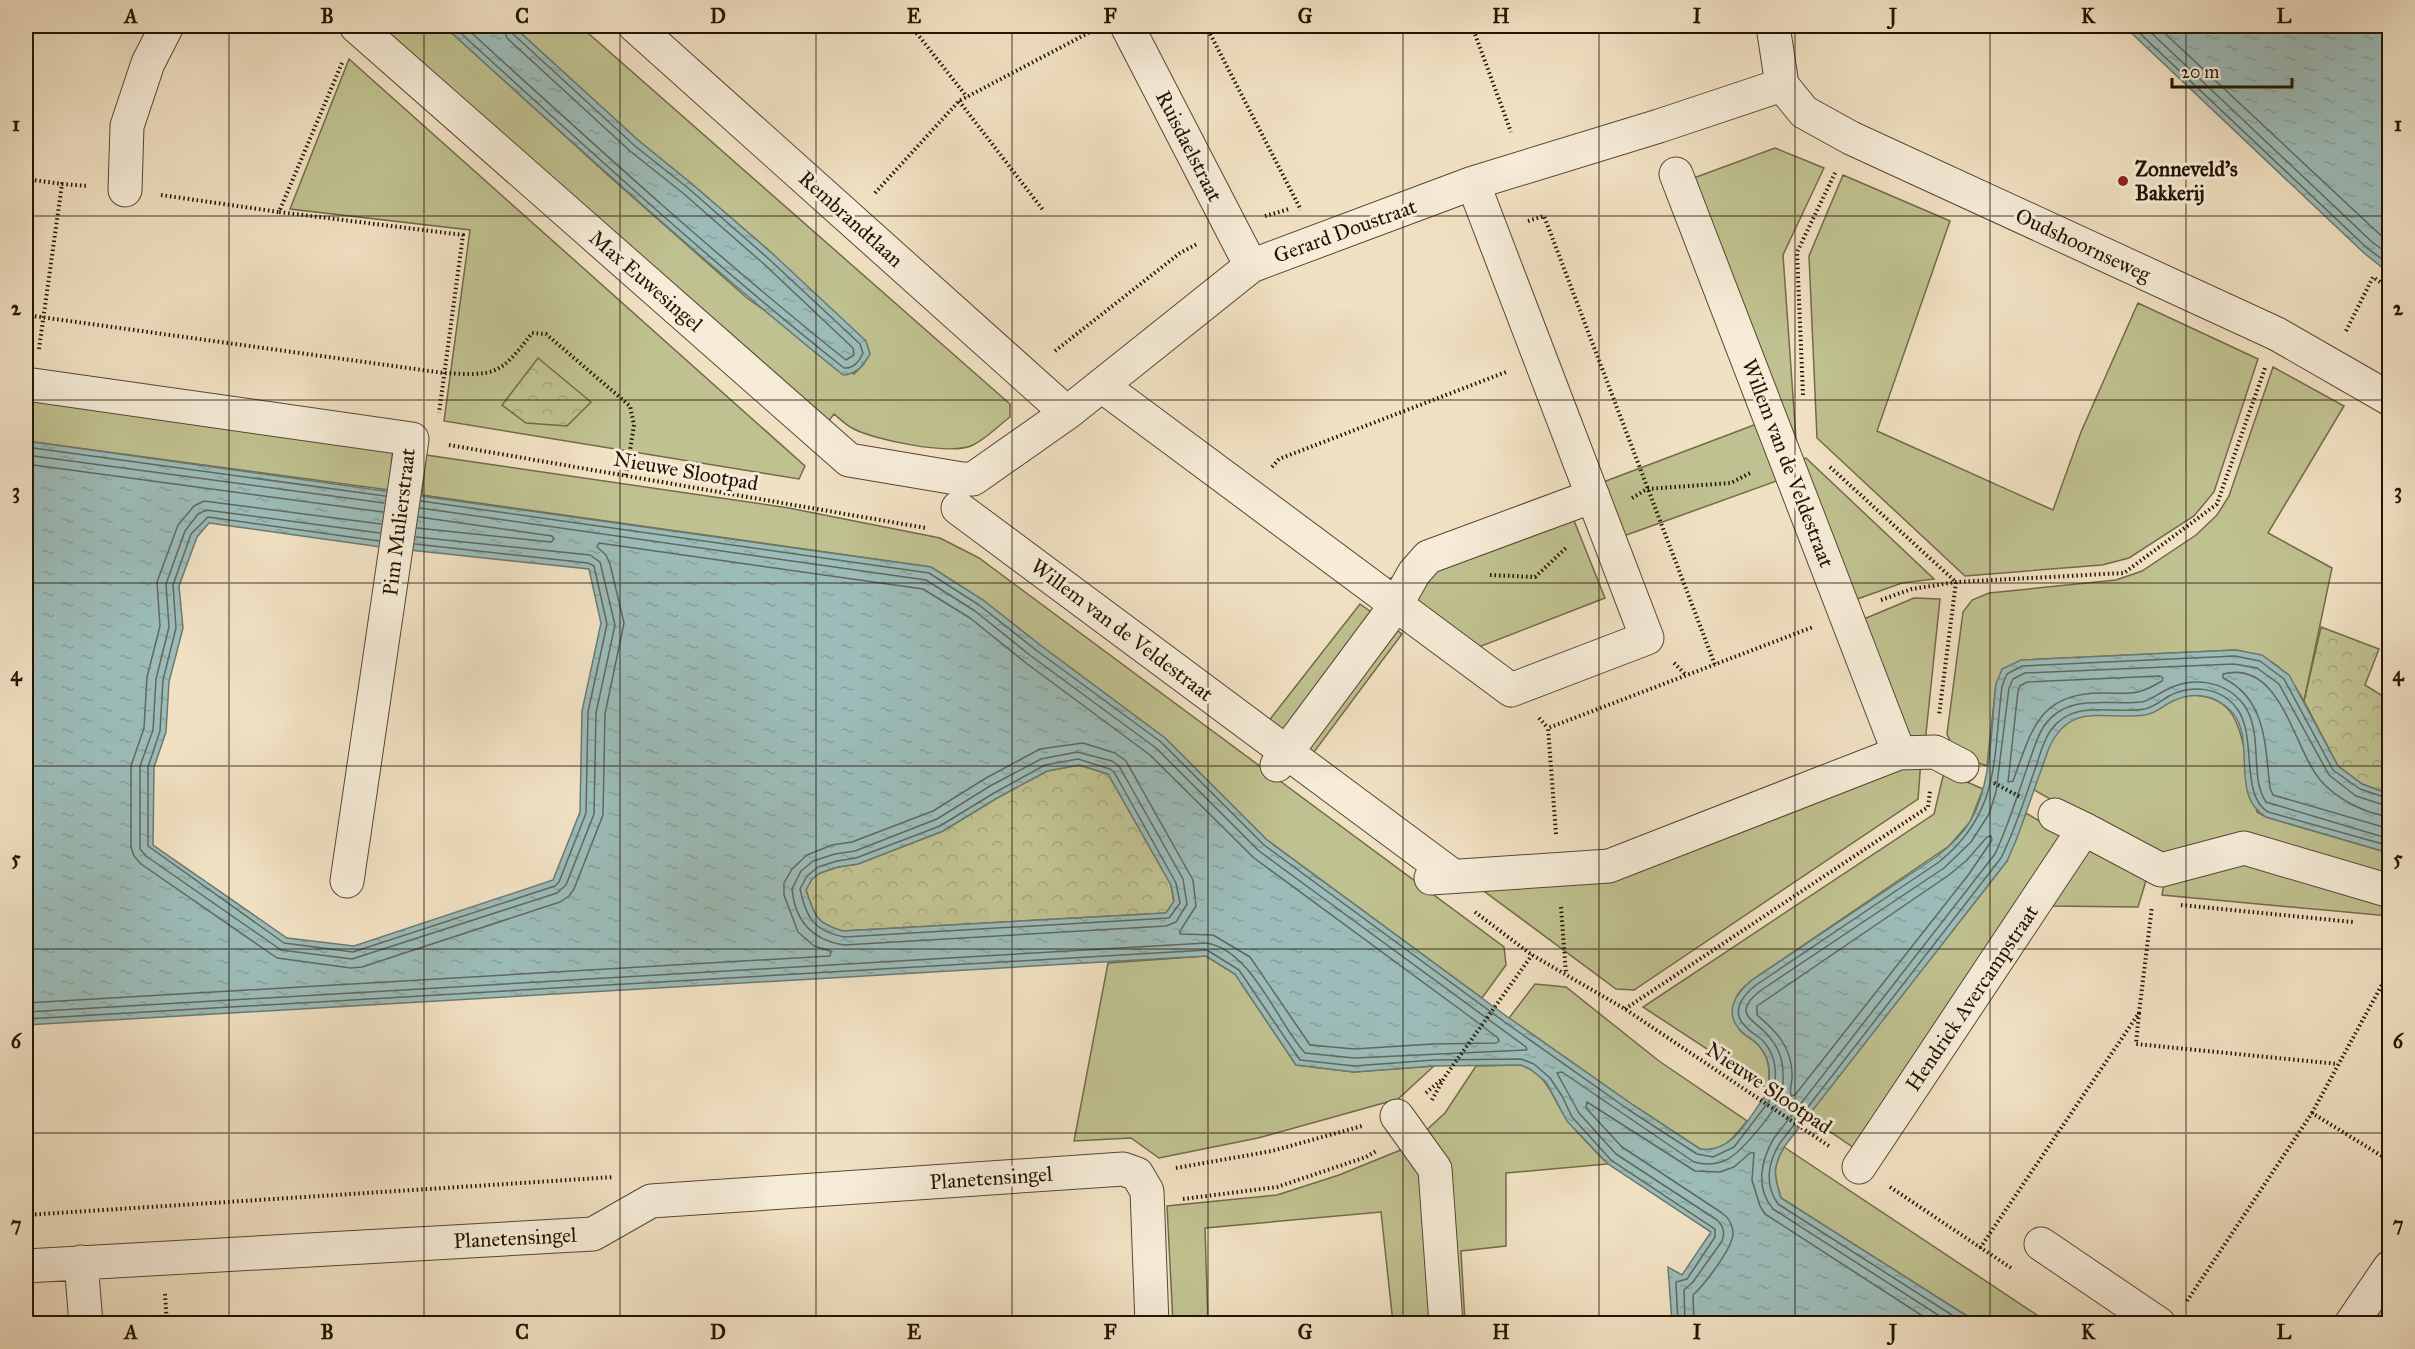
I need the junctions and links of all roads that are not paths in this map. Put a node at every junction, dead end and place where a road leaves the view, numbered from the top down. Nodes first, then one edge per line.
1 (167, 26) edge
2 (357, 26) edge
3 (635, 26) edge
4 (1127, 26) edge
5 (1773, 26) edge
6 (1782, 85) junction
7 (1676, 174) dead end
8 (1473, 183) junction
9 (124, 190) road end
10 (1251, 266) junction
11 (30, 384) edge
12 (1101, 386) junction
13 (2390, 399) edge
14 (1067, 413) junction
15 (960, 494) junction
16 (1593, 496) junction
17 (1396, 605) junction
18 (1899, 753) junction
19 (1282, 758) junction
20 (1962, 766) road end
21 (2055, 815) road end
22 (2084, 829) junction
23 (347, 881) dead end
24 (2390, 891) edge
25 (1403, 1124) road end
26 (1859, 1167) road end
27 (2041, 1244) dead end
28 (81, 1262) junction
29 (26, 1266) edge
30 (2390, 1267) edge
31 (2172, 1314) edge
32 (86, 1323) edge
33 (1152, 1323) edge
34 (1446, 1323) edge
35 (2351, 1323) edge

1 - 9 street
2 - 15 street, Max Euwesingel
3 - 14 street, Rembrandtlaan
4 - 10 street, Ruisdaelstraat
5 - 6 street
6 - 8 street, Gerard Doustraat
6 - 13 street, Oudshoornseweg
7 - 18 street, Willem van de Veldestraat
8 - 10 street, Gerard Doustraat
8 - 16 street
10 - 12 street, Gerard Doustraat
11 - 23 street, Pim Mulierstraat
12 - 14 street, Gerard Doustraat
12 - 17 street
14 - 15 street, Gerard Doustraat
15 - 19 street, Willem van de Veldestraat
16 - 17 street
16 - 17 street
17 - 19 street
18 - 19 street, Willem van de Veldestraat
18 - 20 street
21 - 22 street
22 - 24 street
22 - 26 street, Hendrick Avercampstraat
25 - 34 street
27 - 31 street
28 - 29 street, Planetensingel
28 - 32 street
28 - 33 street, Planetensingel
30 - 35 street

